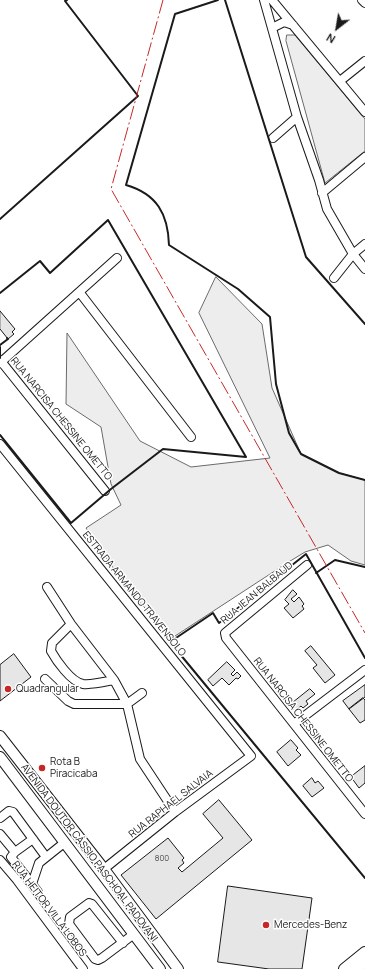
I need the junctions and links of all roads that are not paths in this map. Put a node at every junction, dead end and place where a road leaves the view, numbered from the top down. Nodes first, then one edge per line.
1 (264, 0) edge
2 (272, 0) edge
3 (362, 0) edge
4 (365, 3) edge
5 (294, 25) junction
6 (272, 28) junction
7 (365, 61) edge
8 (340, 82) junction
9 (365, 112) edge
10 (297, 117) junction
11 (273, 138) dead end
12 (365, 157) edge
13 (322, 193) junction
14 (365, 244) edge
15 (353, 254) junction
16 (118, 258) dead end
17 (365, 269) edge
18 (334, 278) dead end
19 (80, 292) junction
20 (0, 361) edge
21 (191, 437) dead end
22 (0, 444) edge
23 (106, 491) dead end
24 (307, 565) dead end
25 (47, 587) dead end
26 (71, 624) junction
27 (226, 638) joint
28 (365, 670) edge
29 (45, 679) dead end
30 (114, 680) junction
31 (142, 692) dead end
32 (127, 704) junction
33 (294, 724) junction
34 (0, 736) edge
35 (0, 742) edge
36 (16, 756) junction
37 (251, 756) joint
38 (0, 757) edge
39 (175, 812) junction
40 (365, 814) edge
41 (0, 818) edge
42 (0, 834) edge
43 (33, 839) junction
44 (64, 843) junction
45 (15, 852) junction
46 (46, 857) junction
47 (0, 860) edge
48 (104, 869) junction
49 (32, 884) junction
50 (38, 892) dead end
51 (134, 934) junction
52 (123, 943) junction
53 (170, 958) junction
54 (363, 958) edge
55 (159, 967) edge
56 (82, 969) edge
57 (178, 969) edge
58 (344, 969) edge
59 (357, 969) edge

1 - 6 street
2 - 5 street
3 - 4 street
5 - 6 street
5 - 8 street
6 - 10 street
7 - 8 street
8 - 9 street
10 - 11 street
10 - 13 street
12 - 13 street
13 - 15 street
14 - 15 street
15 - 17 street
15 - 18 street
16 - 19 street
19 - 20 street
19 - 21 street
20 - 23 street, RUA NARCISA CHESSINE OMETTO
22 - 37 street, ESTRADA ARMANDO TRAVENSOLO
24 - 27 street, RUA JEAN BALBAUD
25 - 26 street
26 - 30 street
26 - 30 street
27 - 33 street, RUA NARCISA CHESSINE OMETTO
28 - 33 street
29 - 32 street
30 - 32 street
31 - 32 street
32 - 39 street
33 - 40 street, RUA NARCISA CHESSINE OMETTO
34 - 36 main road, AVENIDA DOUTOR CÁSSIO PASCHOAL PADOVANI
35 - 36 main road
36 - 48 main road, AVENIDA DOUTOR CÁSSIO PASCHOAL PADOVANI
37 - 39 street, RUA RAPHAEL SALVAIA
38 - 44 main road, AVENIDA DOUTOR CÁSSIO PASCHOAL PADOVANI
39 - 48 street, RUA RAPHAEL SALVAIA
41 - 43 street
42 - 45 street
43 - 45 street
43 - 46 street
44 - 46 street
44 - 51 main road, AVENIDA DOUTOR CÁSSIO PASCHOAL PADOVANI
45 - 49 street
46 - 49 street
47 - 56 street, RUA HEITOR VILLA LOBOS
48 - 53 main road, AVENIDA DOUTOR CÁSSIO PASCHOAL PADOVANI
49 - 50 street
51 - 52 street
51 - 55 main road, AVENIDA DOUTOR CÁSSIO PASCHOAL PADOVANI
52 - 52 street
53 - 55 main road
53 - 57 main road, AVENIDA DOUTOR CÁSSIO PASCHOAL PADOVANI
54 - 58 main road
54 - 59 main road

